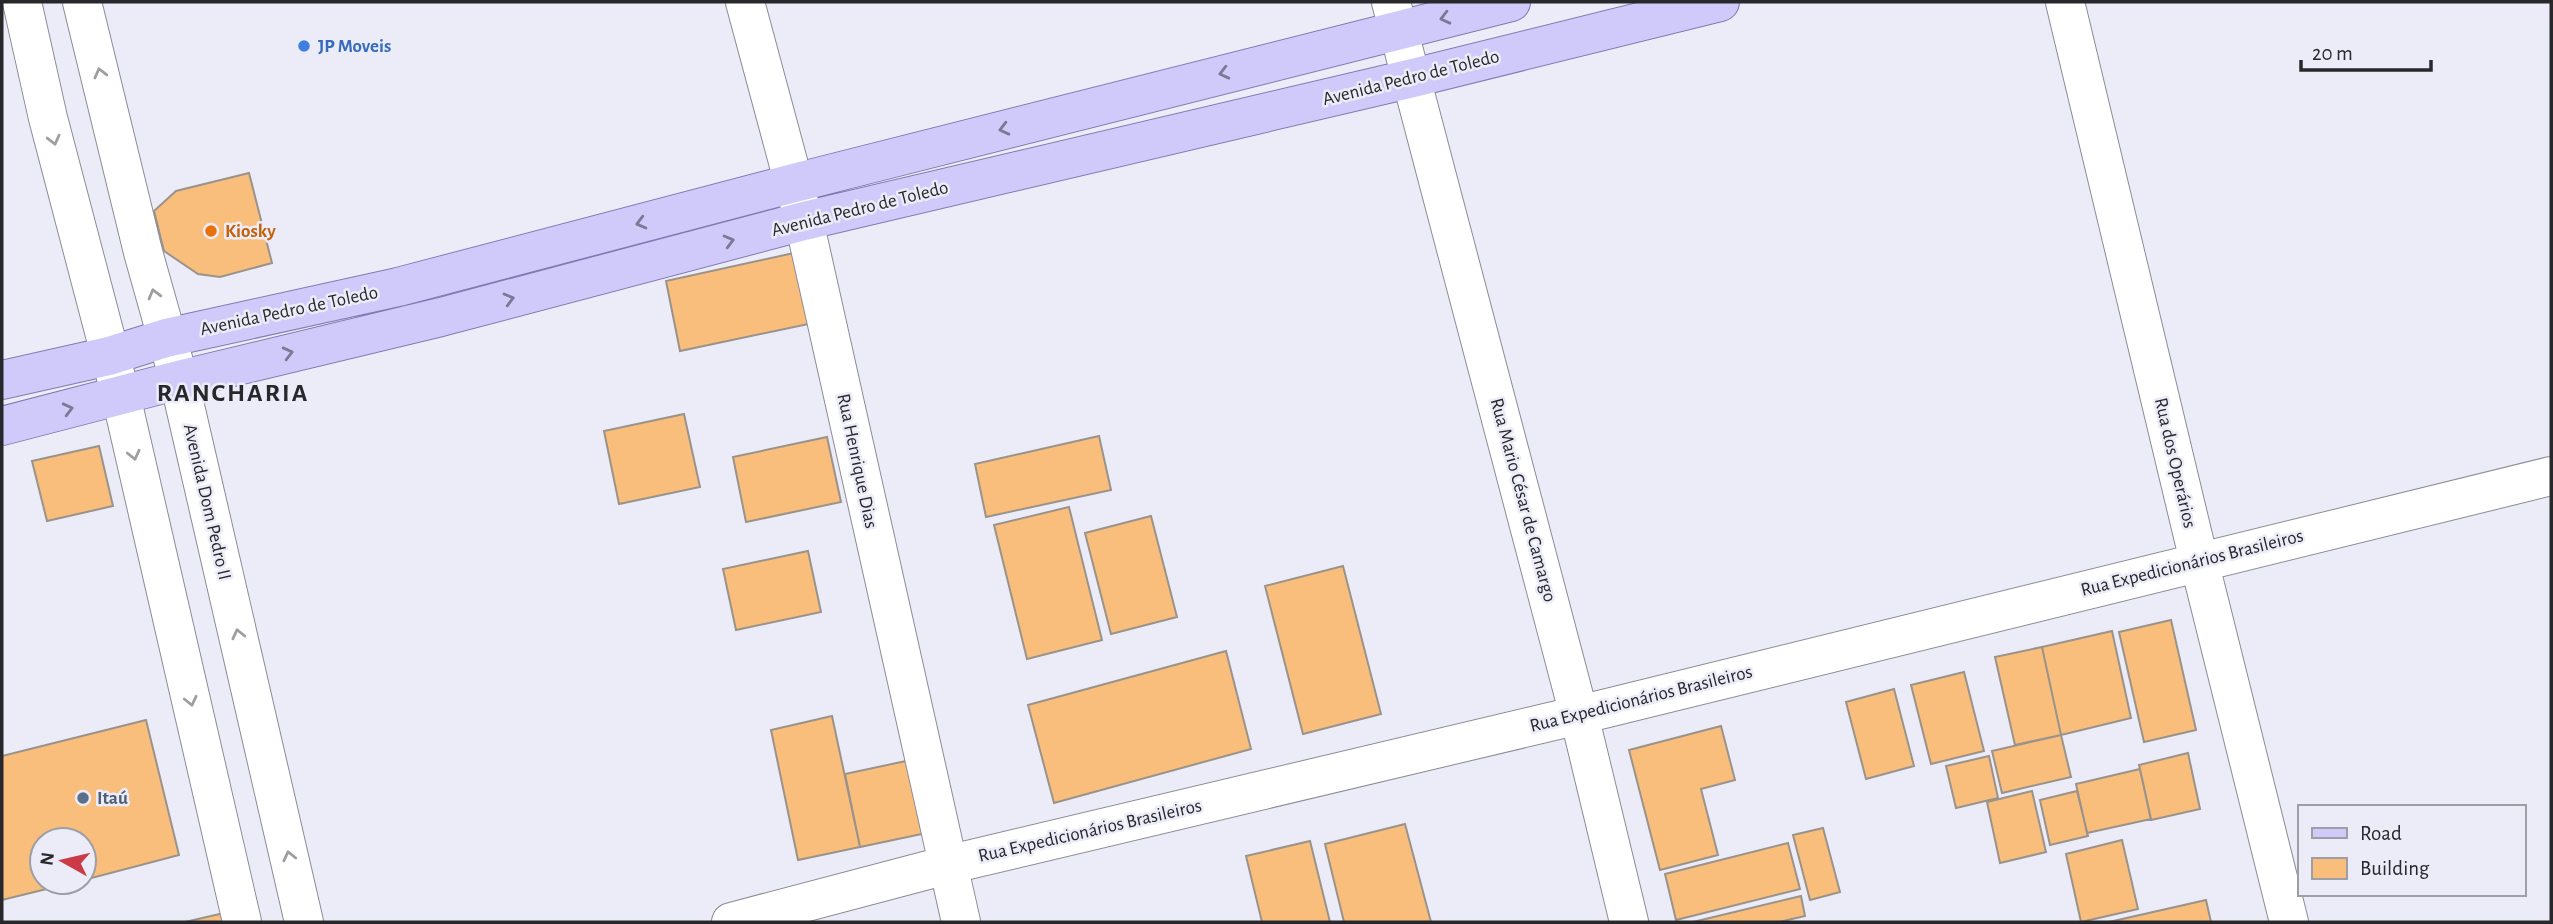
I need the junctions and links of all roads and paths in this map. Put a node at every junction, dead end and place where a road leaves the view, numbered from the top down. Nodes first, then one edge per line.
1 (22, 2) edge
2 (82, 2) edge
3 (745, 2) edge
4 (1511, 2) edge
5 (1720, 2) edge
6 (2065, 2) edge
7 (1395, 15) edge
8 (1413, 78) junction
9 (794, 183) junction
10 (804, 221) junction
11 (166, 338) junction
12 (109, 356) junction
13 (2, 380) edge
14 (179, 380) junction
15 (121, 397) junction
16 (2, 426) edge
17 (2551, 476) edge
18 (2199, 561) junction
19 (1579, 715) junction
20 (947, 865) junction
21 (243, 922) edge
22 (304, 922) edge
23 (731, 922) edge
24 (961, 922) edge
25 (1629, 922) edge
26 (2289, 922) edge

1 -> 12 street
11 -> 2 street, Avenida Dom Pedro II
3 - 9 street, Rua Henrique Dias
4 -> 7 main road, Avenida Pedro de Toledo
5 - 8 main road, Avenida Pedro de Toledo
6 - 18 street, Rua dos Operários
7 - 8 street, Rua Mario César de Camargo
7 -> 9 main road, Avenida Pedro de Toledo
8 - 10 main road, Avenida Pedro de Toledo
8 - 19 street, Rua Mario César de Camargo
9 - 10 street, Rua Henrique Dias
9 -> 11 main road, Avenida Pedro de Toledo
14 -> 10 main road, Avenida Pedro de Toledo
10 - 20 street, Rua Henrique Dias
11 - 12 main road, Avenida Pedro de Toledo
11 - 14 street, Avenida Dom Pedro II
12 - 13 main road, Avenida Pedro de Toledo
12 - 15 street
14 - 15 main road, Avenida Pedro de Toledo
22 -> 14 street, Avenida Dom Pedro II
16 -> 15 main road, Avenida Pedro de Toledo
15 -> 21 street
17 - 18 street, Rua Expedicionários Brasileiros
18 - 19 street, Rua Expedicionários Brasileiros
18 - 26 street, Rua dos Operários
19 - 20 street, Rua Expedicionários Brasileiros
19 - 25 street, Rua Mario César de Camargo
20 - 23 street, Rua Expedicionários Brasileiros
20 - 24 street, Rua Henrique Dias

